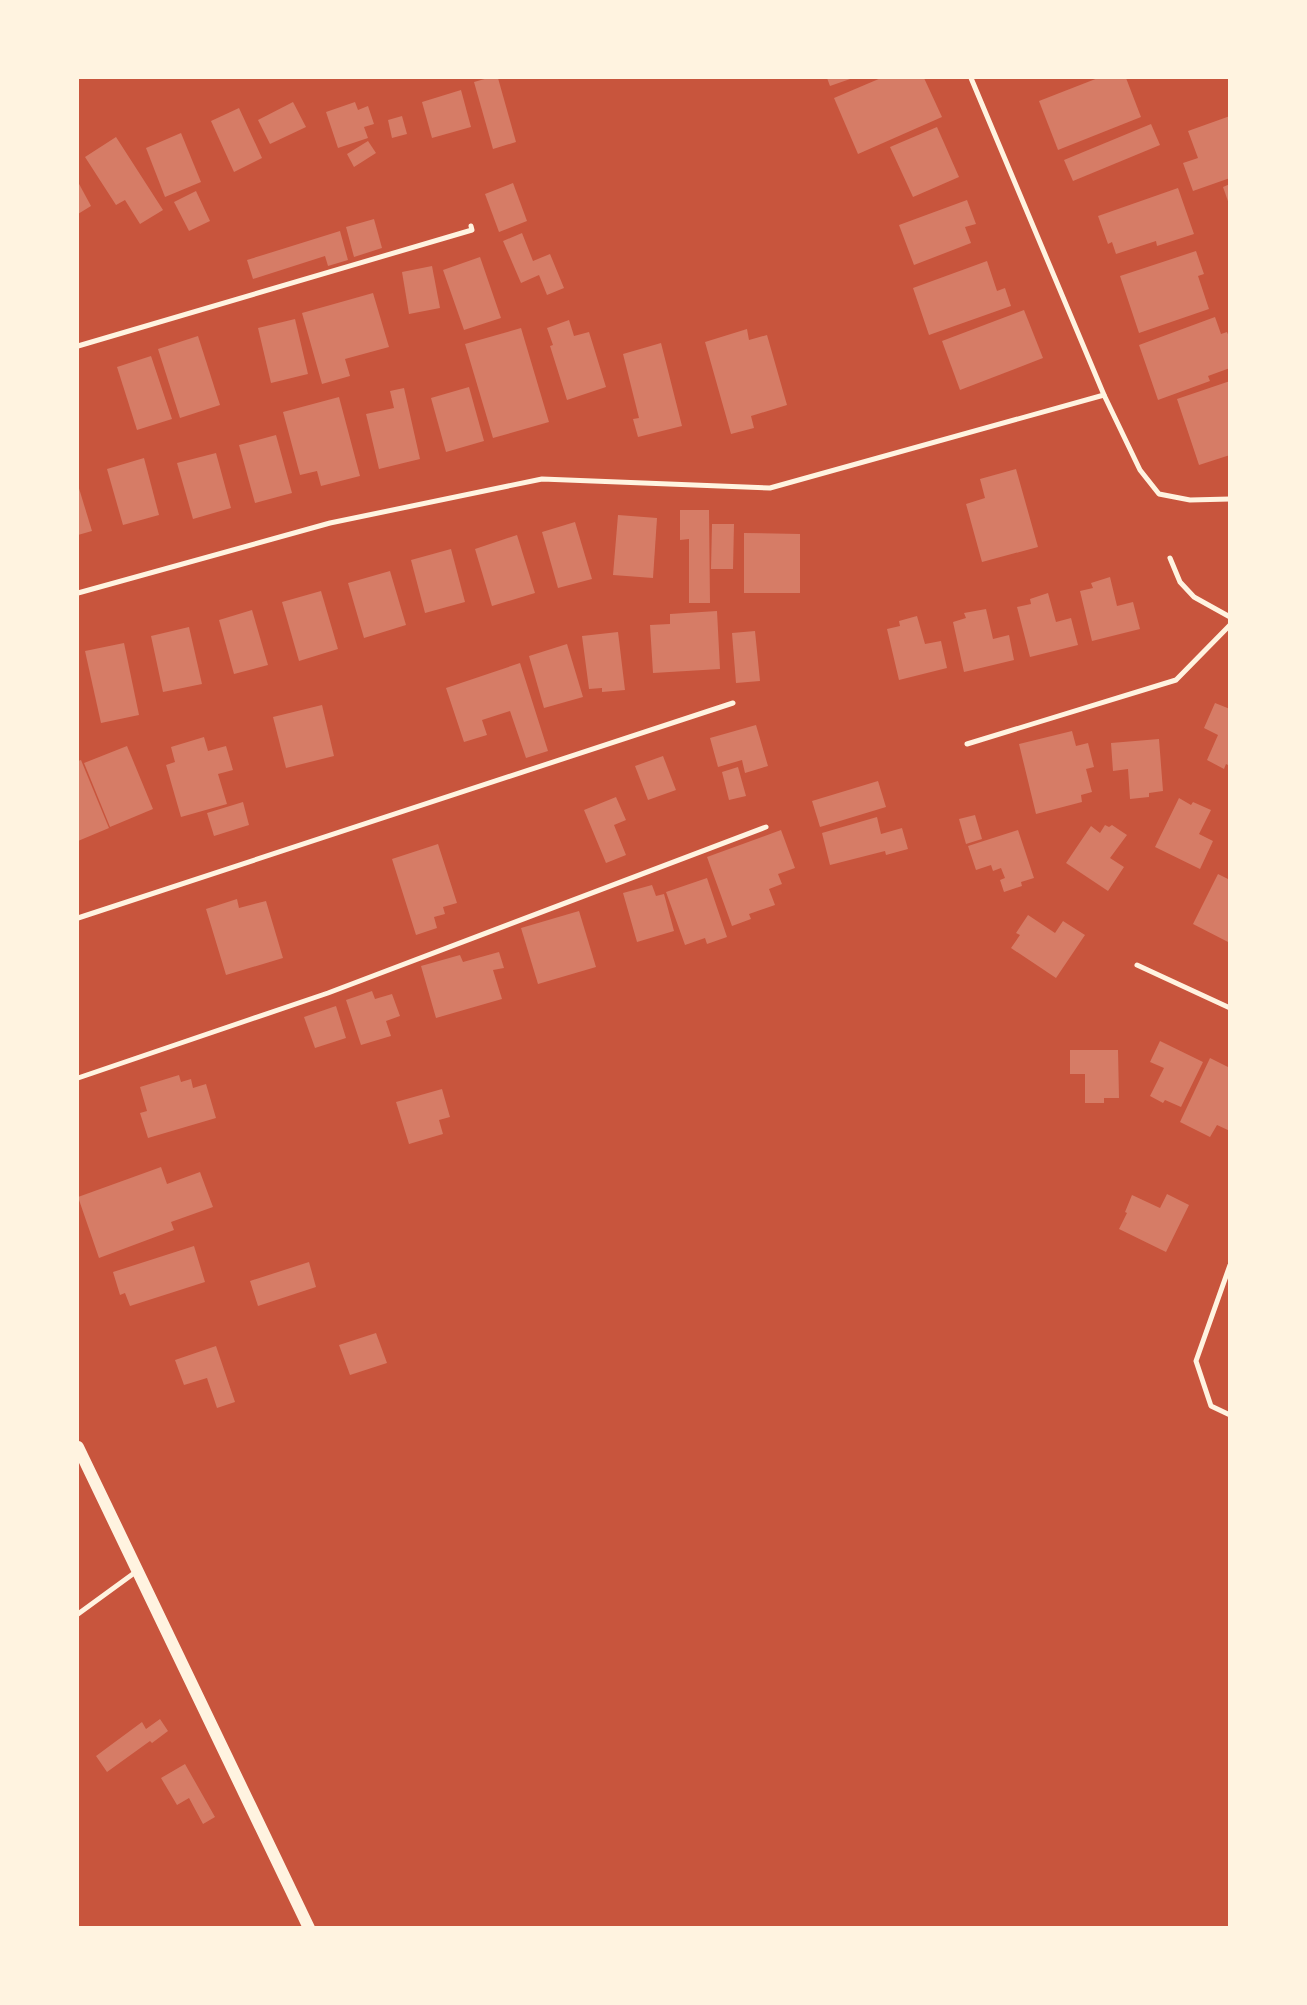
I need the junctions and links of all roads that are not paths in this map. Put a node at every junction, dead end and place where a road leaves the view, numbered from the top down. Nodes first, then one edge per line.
1 (971, 78) edge
2 (471, 226) dead end
3 (78, 346) edge
4 (1104, 395) junction
5 (1230, 499) edge
6 (1170, 558) dead end
7 (78, 593) edge
8 (1230, 617) edge
9 (1230, 625) edge
10 (733, 703) dead end
11 (967, 744) dead end
12 (766, 827) dead end
13 (78, 918) edge
14 (1138, 965) dead end
15 (1230, 1008) edge
16 (78, 1078) edge
17 (1230, 1265) edge
18 (1230, 1415) edge
19 (78, 1447) edge
20 (138, 1571) junction
21 (78, 1614) edge
22 (309, 1928) edge

1 - 4 street
2 - 3 street
4 - 5 street
4 - 7 street
6 - 8 street
9 - 11 street
10 - 13 street
12 - 16 street
14 - 15 street
17 - 18 street
19 - 20 main road
20 - 21 street
20 - 22 main road

